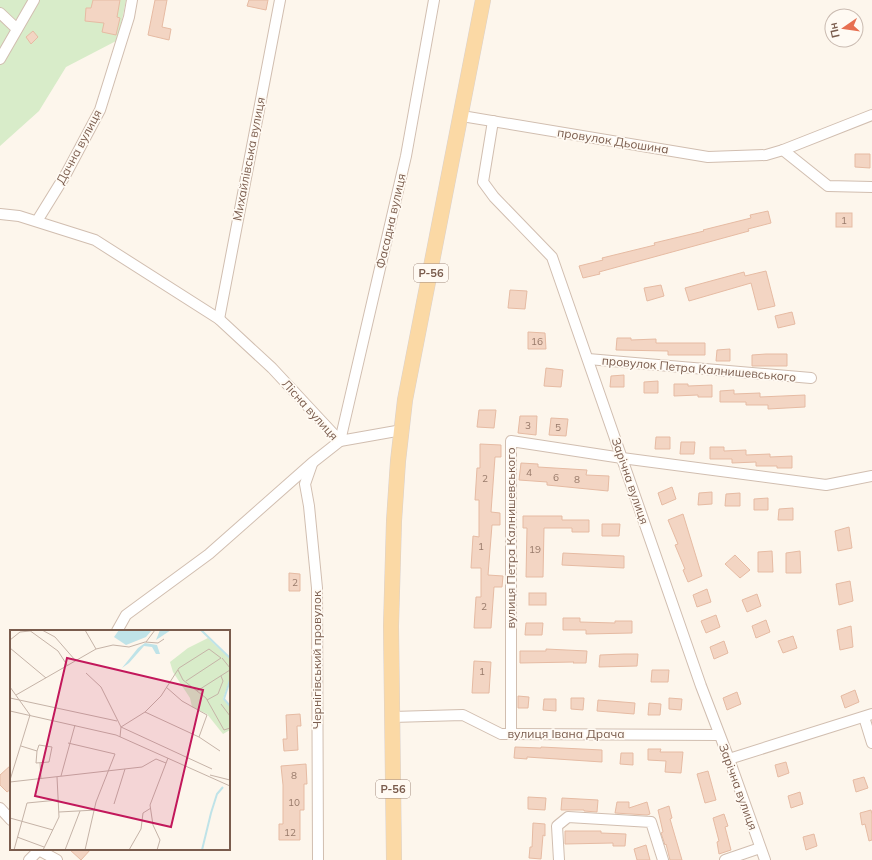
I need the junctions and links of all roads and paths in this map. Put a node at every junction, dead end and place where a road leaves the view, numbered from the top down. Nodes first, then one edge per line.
1 (34, 0) edge
2 (132, 0) edge
3 (280, 0) edge
4 (434, 0) edge
5 (484, 0) edge
6 (0, 13) edge
7 (17, 29) junction
8 (0, 59) edge
9 (872, 115) edge
10 (462, 116) junction
11 (494, 121) junction
12 (783, 150) junction
13 (872, 187) edge
14 (0, 214) edge
15 (37, 221) junction
16 (219, 318) junction
17 (588, 359) junction
18 (811, 378) dead end
19 (402, 430) junction
20 (340, 441) junction
21 (622, 458) junction
22 (312, 462) junction
23 (872, 476) edge
24 (118, 630) edge
25 (868, 716) edge
26 (392, 717) junction
27 (511, 734) junction
28 (719, 735) junction
29 (872, 743) edge
30 (729, 759) junction
31 (1, 810) edge
32 (10, 819) edge
33 (760, 848) junction
34 (37, 850) edge
35 (29, 860) edge
36 (57, 860) edge
37 (318, 860) edge
38 (394, 860) edge
39 (559, 860) edge
40 (663, 860) edge
41 (725, 860) edge
42 (765, 860) edge

1 - 7 street
2 - 15 street, Дачна вулиця
3 - 16 street, Михайлівська вулиця
4 - 20 street, Фасадна вулиця
5 - 10 main road, Р-56
6 - 7 street
7 - 8 street
9 - 12 street, провулок Дьошина
10 - 11 street, провулок Дьошина
10 - 19 main road, Р-56
11 - 12 street, провулок Дьошина
11 - 17 street, Зарічна вулиця
12 - 13 street
14 - 15 street, Лісна вулиця
15 - 16 street, Лісна вулиця
16 - 20 street, Лісна вулиця
17 - 18 street, провулок Петра Калнишевського
17 - 21 street, Зарічна вулиця
19 - 20 street
19 - 26 main road, Р-56
20 - 22 street, Лісна вулиця
21 - 23 street, вулиця Петра Калнишевського
21 - 27 street, вулиця Петра Калнишевського
21 - 28 street, Зарічна вулиця
22 - 24 street, Лісна вулиця
22 - 37 street, Чернігівський провулок
25 - 29 street
25 - 30 street
26 - 27 street, вулиця Івана Драча
26 - 38 main road, Р-56
27 - 28 street, вулиця Івана Драча
28 - 30 street, Зарічна вулиця
30 - 33 street, Зарічна вулиця
31 - 32 street
33 - 41 street
33 - 42 street, Зарічна вулиця
34 - 35 street
34 - 36 street
39 - 40 street

